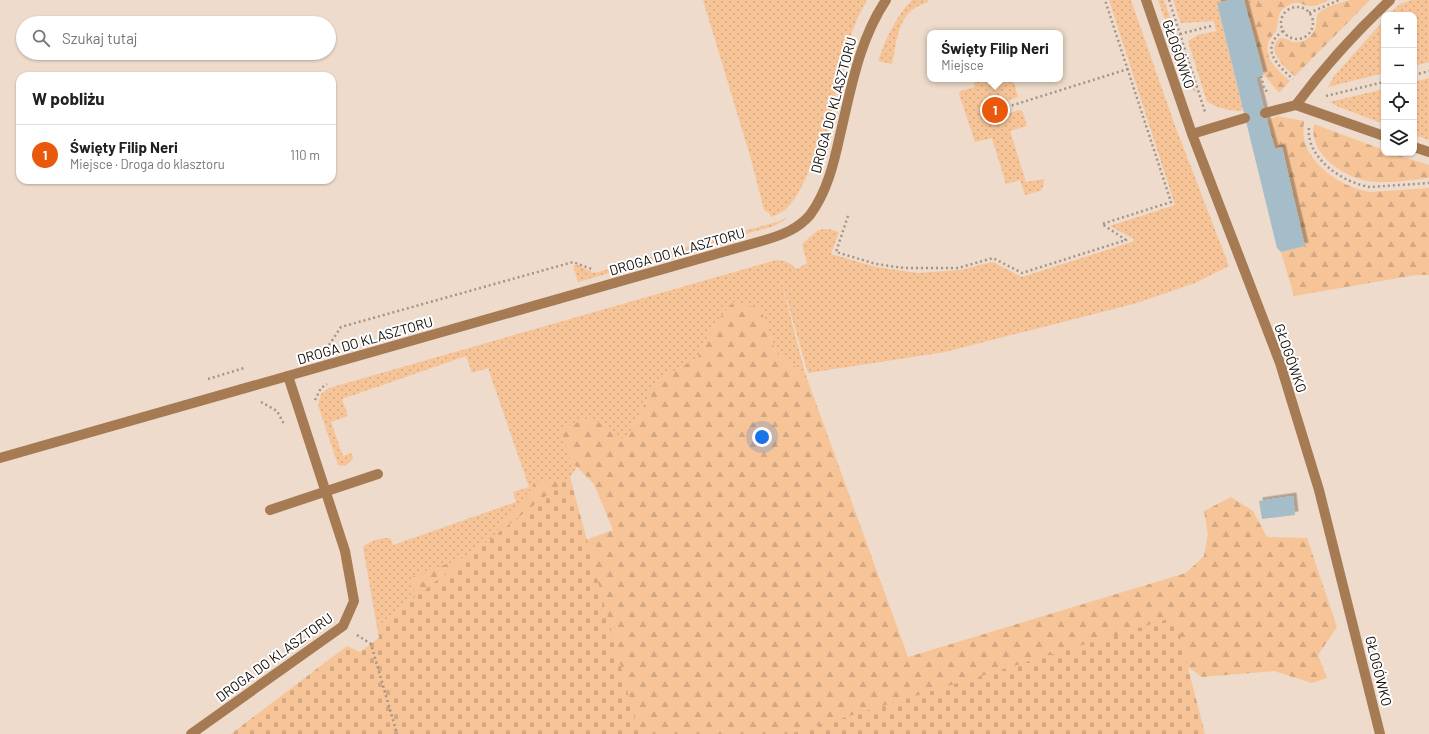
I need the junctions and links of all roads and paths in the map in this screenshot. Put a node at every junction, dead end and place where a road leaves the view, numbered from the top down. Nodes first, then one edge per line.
1 (886, 0) edge
2 (1105, 0) edge
3 (1146, 0) edge
4 (1339, 0) edge
5 (1390, 0) edge
6 (1309, 13) junction
7 (1211, 26) dead end
8 (1283, 31) junction
9 (1180, 34) dead end
10 (1128, 69) junction
11 (1429, 71) edge
12 (1417, 74) edge
13 (1381, 83) edge
14 (1307, 90) junction
15 (1296, 104) junction
16 (1007, 106) dead end
17 (1313, 110) junction
18 (1265, 113) dead end
19 (1245, 118) dead end
20 (1192, 134) junction
21 (1381, 135) edge
22 (1417, 148) edge
23 (1429, 152) edge
24 (1429, 183) edge
25 (848, 216) dead end
26 (595, 270) dead end
27 (323, 346) dead end
28 (250, 367) dead end
29 (236, 371) junction
30 (288, 376) junction
31 (205, 379) dead end
32 (330, 382) dead end
33 (242, 389) junction
34 (260, 402) dead end
35 (314, 402) dead end
36 (286, 428) dead end
37 (0, 458) edge
38 (378, 474) dead end
39 (326, 492) junction
40 (270, 510) dead end
41 (343, 626) junction
42 (191, 734) edge
43 (397, 734) edge
44 (1380, 734) edge

1 - 30 street, DROGA DO KLASZTORU
2 - 10 path
3 - 20 street, GŁOGÓWKO
4 - 6 path
5 - 14 street
6 - 8 path
6 - 8 path
7 - 9 path
8 - 14 path
10 - 16 path
10 - 25 path
11 - 12 path
13 - 17 path
14 - 15 street
15 - 17 street
15 - 18 street
17 - 21 street
17 - 24 path
19 - 20 street
20 - 44 street, GŁOGÓWKO
22 - 23 street
26 - 27 path
28 - 29 path
29 - 31 path
29 - 33 path
30 - 33 street
30 - 39 street, DROGA DO KLASZTORU
32 - 35 path
33 - 37 street
34 - 36 path
38 - 39 street
39 - 40 street
39 - 41 street, DROGA DO KLASZTORU
41 - 42 street, DROGA DO KLASZTORU
41 - 43 path

